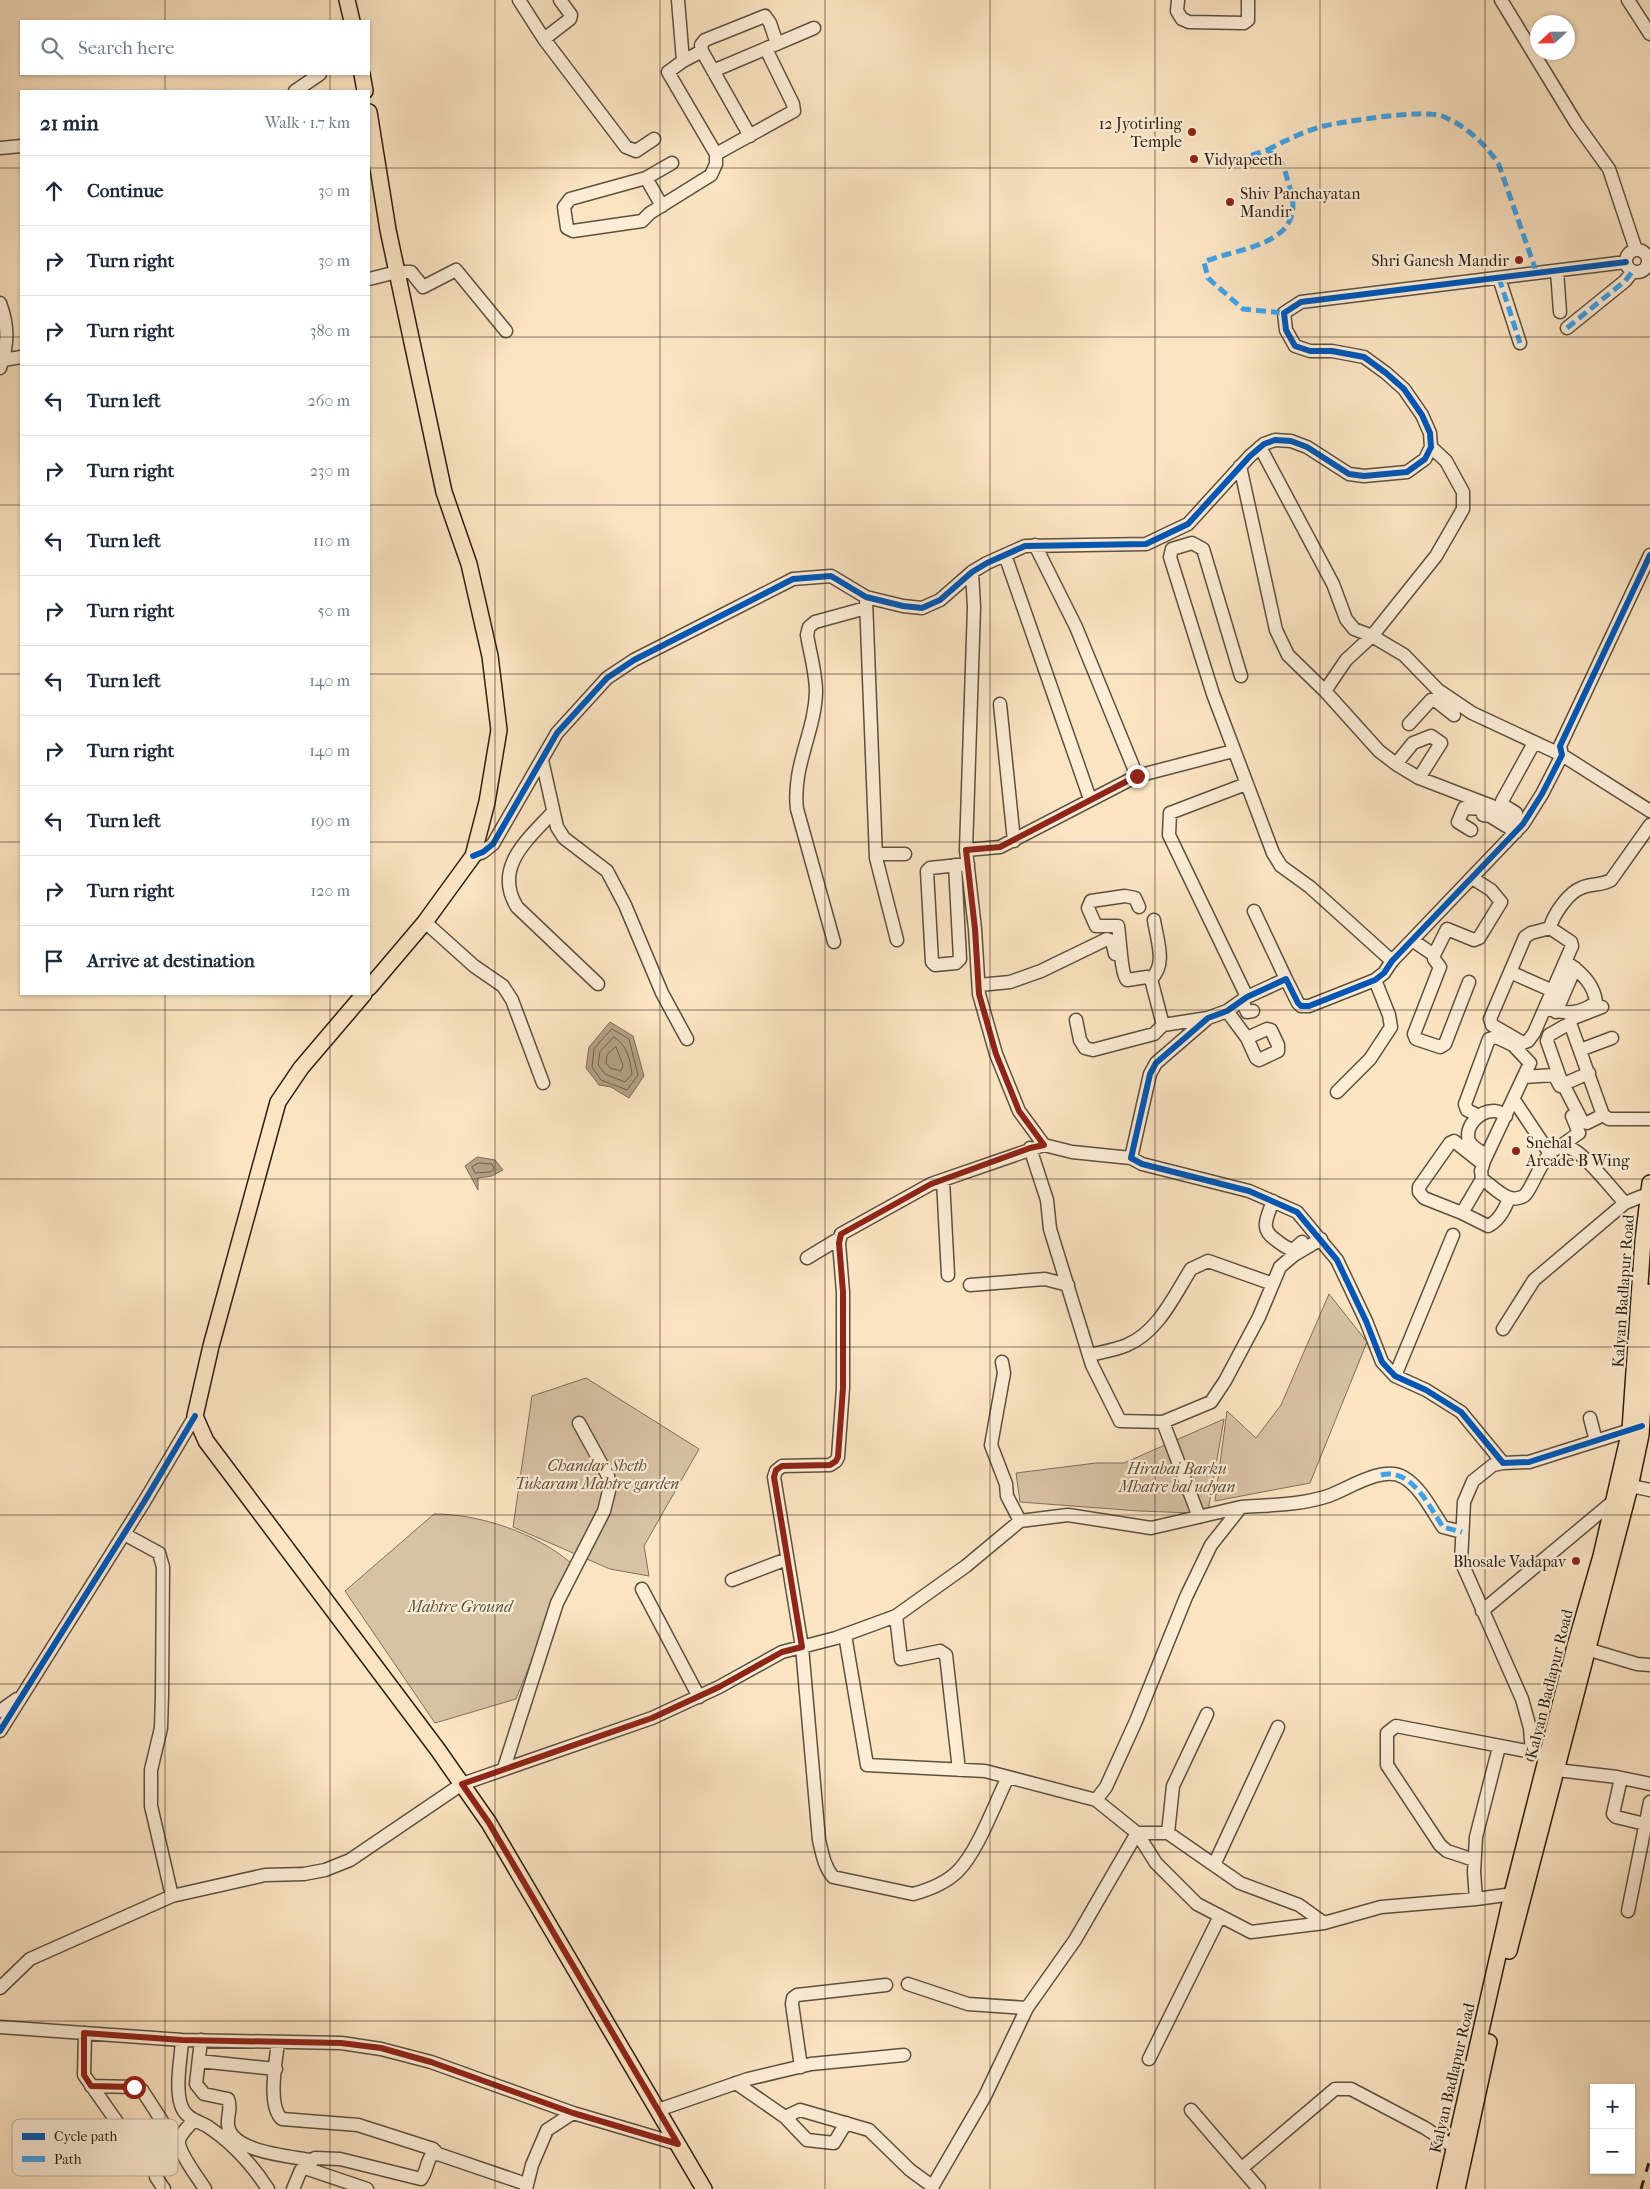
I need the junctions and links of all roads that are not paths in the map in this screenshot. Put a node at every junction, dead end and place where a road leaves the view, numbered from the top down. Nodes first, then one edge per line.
1 (347, 0) edge
2 (519, 0) edge
3 (560, 0) edge
4 (678, 0) edge
5 (1178, 0) edge
6 (1248, 0) edge
7 (1501, 0) edge
8 (1628, 0) edge
9 (352, 20) edge
10 (814, 28) dead end
11 (1650, 34) edge
12 (544, 39) junction
13 (771, 47) junction
14 (702, 51) junction
15 (683, 61) junction
16 (713, 71) junction
17 (319, 75) edge
18 (362, 75) edge
19 (296, 90) edge
20 (365, 90) edge
21 (370, 118) edge
22 (750, 136) junction
23 (654, 139) dead end
24 (20, 146) edge
25 (0, 148) edge
26 (716, 154) junction
27 (672, 163) dead end
28 (646, 178) junction
29 (662, 206) junction
30 (1636, 250) junction
31 (1649, 264) edge
32 (1630, 267) junction
33 (1557, 271) junction
34 (397, 272) junction
35 (1498, 278) junction
36 (370, 279) edge
37 (0, 303) edge
38 (1560, 312) dead end
39 (1567, 328) dead end
40 (506, 331) dead end
41 (1520, 343) dead end
42 (20, 357) edge
43 (1, 364) edge
44 (1260, 447) junction
45 (1431, 447) junction
46 (1240, 466) junction
47 (1035, 545) junction
48 (1005, 555) junction
49 (1650, 555) edge
50 (972, 572) junction
51 (866, 602) junction
52 (1372, 636) junction
53 (1241, 676) dead end
54 (1325, 691) junction
55 (1000, 704) dead end
56 (1454, 714) junction
57 (1409, 724) dead end
58 (1534, 743) junction
59 (1233, 751) junction
60 (1562, 755) junction
61 (542, 760) junction
62 (1396, 764) junction
63 (1137, 776) junction
64 (1419, 778) junction
65 (1246, 784) junction
66 (1090, 799) junction
67 (1488, 811) junction
68 (1650, 811) edge
69 (552, 813) junction
70 (1522, 825) junction
71 (1650, 825) edge
72 (1471, 830) dead end
73 (1014, 841) junction
74 (966, 850) junction
75 (876, 854) junction
76 (906, 854) dead end
77 (473, 856) junction
78 (968, 864) junction
79 (955, 865) junction
80 (1472, 878) junction
81 (1139, 907) dead end
82 (1254, 911) dead end
83 (1434, 916) junction
84 (1154, 920) dead end
85 (425, 922) junction
86 (1550, 928) junction
87 (1447, 929) junction
88 (897, 940) dead end
89 (1412, 940) junction
90 (834, 942) dead end
91 (1434, 955) junction
92 (1392, 961) junction
93 (1570, 965) junction
94 (1510, 972) junction
95 (1119, 976) dead end
96 (1151, 979) junction
97 (1286, 979) junction
98 (1375, 980) junction
99 (1469, 982) dead end
100 (598, 984) dead end
101 (979, 986) junction
102 (370, 987) edge
103 (1554, 991) junction
104 (363, 995) edge
105 (1245, 999) junction
106 (1602, 1008) dead end
107 (1550, 1010) junction
108 (1226, 1011) junction
109 (1253, 1011) dead end
110 (1208, 1018) junction
111 (1076, 1020) dead end
112 (1570, 1023) junction
113 (1163, 1024) junction
114 (1247, 1038) dead end
115 (687, 1040) dead end
116 (1589, 1073) junction
117 (1524, 1077) junction
118 (544, 1083) dead end
119 (1564, 1084) junction
120 (1337, 1092) dead end
121 (1514, 1100) junction
122 (1479, 1116) junction
123 (1506, 1116) junction
124 (1603, 1116) junction
125 (1650, 1119) edge
126 (1044, 1145) junction
127 (1030, 1148) junction
128 (1554, 1151) junction
129 (1131, 1158) junction
130 (1485, 1160) junction
131 (1482, 1179) junction
132 (943, 1180) junction
133 (1649, 1190) edge
134 (1509, 1198) junction
135 (1273, 1201) junction
136 (1626, 1203) junction
137 (1462, 1213) junction
138 (1453, 1235) dead end
139 (1319, 1236) junction
140 (840, 1238) junction
141 (1647, 1240) edge
142 (808, 1258) dead end
143 (948, 1275) dead end
144 (1273, 1284) junction
145 (970, 1285) dead end
146 (1068, 1285) junction
147 (1650, 1292) edge
148 (1646, 1311) edge
149 (1503, 1329) dead end
150 (1090, 1355) junction
151 (1002, 1362) dead end
152 (1395, 1376) junction
153 (195, 1416) junction
154 (1590, 1418) dead end
155 (1163, 1422) junction
156 (579, 1423) dead end
157 (1636, 1428) junction
158 (1596, 1441) junction
159 (1503, 1463) junction
160 (1650, 1490) edge
161 (1623, 1491) junction
162 (1241, 1507) junction
163 (1199, 1517) junction
164 (1020, 1521) junction
165 (1462, 1532) junction
166 (124, 1534) junction
167 (787, 1560) junction
168 (732, 1580) dead end
169 (642, 1589) dead end
170 (1482, 1611) junction
171 (896, 1616) junction
172 (845, 1635) junction
173 (802, 1647) junction
174 (1581, 1648) junction
175 (1650, 1665) edge
176 (22, 1696) junction
177 (699, 1697) junction
178 (0, 1711) edge
179 (1207, 1714) dead end
180 (1278, 1727) dead end
181 (0, 1731) edge
182 (1499, 1747) junction
183 (1532, 1754) junction
184 (1550, 1765) junction
185 (504, 1768) junction
186 (959, 1770) junction
187 (1008, 1777) junction
188 (1621, 1778) junction
189 (462, 1784) junction
190 (1650, 1784) edge
191 (1096, 1800) junction
192 (1650, 1802) edge
193 (1646, 1824) junction
194 (1168, 1833) junction
195 (1137, 1834) junction
196 (1474, 1860) junction
197 (1214, 1865) junction
198 (1518, 1893) junction
199 (172, 1896) junction
200 (1476, 1899) junction
201 (1628, 1911) dead end
202 (1220, 1916) junction
203 (1324, 1923) junction
204 (908, 1984) dead end
205 (886, 1985) dead end
206 (0, 1988) edge
207 (1027, 2008) junction
208 (0, 2027) edge
209 (84, 2033) junction
210 (182, 2040) junction
211 (201, 2040) junction
212 (278, 2042) junction
213 (904, 2055) dead end
214 (1149, 2059) dead end
215 (199, 2061) junction
216 (801, 2067) junction
217 (276, 2069) junction
218 (736, 2083) junction
219 (91, 2086) junction
220 (658, 2110) junction
221 (1191, 2110) dead end
222 (573, 2113) junction
223 (785, 2117) junction
224 (115, 2119) edge
225 (161, 2119) edge
226 (194, 2121) junction
227 (846, 2123) junction
228 (678, 2144) junction
229 (178, 2146) edge
230 (1454, 2147) junction
231 (180, 2149) junction
232 (438, 2154) junction
233 (308, 2164) junction
234 (1242, 2168) junction
235 (156, 2176) edge
236 (526, 2186) edge
237 (932, 2188) edge
238 (164, 2189) edge
239 (205, 2189) edge
240 (268, 2189) edge
241 (293, 2189) edge
242 (367, 2189) edge
243 (704, 2189) edge
244 (1259, 2189) edge
245 (1445, 2189) edge
246 (1456, 2189) edge

1 - 9 main road
2 - 12 street
3 - 12 street
4 - 15 street
5 - 6 street
7 - 30 street
8 - 11 street
10 - 13 street
12 - 23 street
13 - 14 street
13 - 16 street
13 - 22 street
14 - 15 street
14 - 16 street
15 - 26 street
16 - 22 street
17 - 19 street
18 - 20 main road
21 - 34 main road
22 - 26 street
24 - 25 street
26 - 29 street
27 - 28 street
28 - 29 street
28 - 29 street
30 - 31 street
30 - 32 street
31 - 32 street
32 - 33 street
32 - 39 street
33 - 35 street
33 - 38 street
34 - 36 street
34 - 40 street
34 - 77 main road
35 - 41 street
35 - 45 street
37 - 43 street
42 - 43 street
44 - 45 street
44 - 46 street
44 - 52 street
45 - 52 street
46 - 47 street
46 - 54 street
47 - 48 street
47 - 63 street
48 - 50 street
48 - 66 street
49 - 60 street
50 - 51 street
50 - 74 street
51 - 61 street
51 - 75 street
51 - 90 street
52 - 54 street
52 - 56 street
53 - 59 street
54 - 62 street
55 - 73 street
56 - 57 street
56 - 58 street
58 - 60 street
58 - 70 street
59 - 63 street
59 - 65 street
60 - 68 street
60 - 70 street
61 - 69 street
61 - 77 street
62 - 64 street
62 - 64 street
63 - 66 street
64 - 67 street
65 - 92 street
65 - 105 street
66 - 73 street
67 - 70 street
67 - 72 street
69 - 100 street
69 - 115 street
70 - 80 street
71 - 86 street
73 - 74 street
74 - 78 street
75 - 76 street
75 - 88 street
77 - 85 main road
78 - 79 street
78 - 101 street
79 - 79 street
80 - 83 street
80 - 87 street
81 - 96 street
82 - 97 street
83 - 87 street
83 - 89 street
84 - 96 street
85 - 102 main road
85 - 118 street
86 - 93 street
86 - 94 street
87 - 91 street
89 - 91 street
89 - 92 street
91 - 99 street
92 - 98 street
93 - 103 street
93 - 107 street
93 - 107 street
94 - 103 street
94 - 107 street
95 - 101 street
96 - 113 street
97 - 98 street
97 - 105 street
98 - 120 street
101 - 126 street
103 - 107 street
104 - 153 main road
105 - 108 street
105 - 109 street
106 - 112 street
108 - 110 street
108 - 114 street
110 - 113 street
110 - 129 street
111 - 113 street
112 - 116 street
112 - 119 street
116 - 119 street
116 - 124 street
117 - 121 street
117 - 122 street
117 - 128 street
119 - 124 street
121 - 123 street
121 - 128 street
122 - 123 street
122 - 130 street
123 - 130 street
124 - 125 street
126 - 127 street
126 - 129 street
127 - 132 street
127 - 146 street
128 - 134 street
128 - 136 street
129 - 135 street
130 - 131 street
130 - 137 street
131 - 134 street
131 - 137 street
132 - 140 street
132 - 143 street
133 - 136 street
133 - 141 main road, Kalyan Badlapur Road
134 - 137 street
135 - 139 street
135 - 139 street
136 - 149 street
138 - 152 street
139 - 144 street
139 - 152 street
140 - 142 street
140 - 167 street
141 - 148 main road, Kalyan Badlapur Road
144 - 150 street
144 - 155 street
145 - 146 street
146 - 150 street
147 - 148 main road
148 - 157 main road, Kalyan Badlapur Road
150 - 155 street
151 - 164 street
152 - 159 street
153 - 166 street
153 - 189 main road
154 - 158 street
155 - 163 street
156 - 185 street
157 - 158 street
157 - 161 main road, Kalyan Badlapur Road
158 - 159 street
159 - 165 street
160 - 161 street
161 - 170 street
161 - 174 main road, Kalyan Badlapur Road
162 - 163 street
162 - 165 street
162 - 191 street
163 - 164 street
164 - 171 street
165 - 170 street
166 - 176 street
166 - 199 street
167 - 168 street
167 - 173 street
169 - 177 street
170 - 183 street
171 - 172 street
171 - 186 street
172 - 173 street
172 - 186 street
173 - 177 street
173 - 187 street
174 - 175 street
174 - 184 main road, Kalyan Badlapur Road
176 - 178 street
176 - 181 street
177 - 185 street
179 - 194 street
180 - 197 street
182 - 183 street
182 - 196 street
182 - 196 street
183 - 184 street
184 - 188 street
184 - 198 main road, Kalyan Badlapur Road
185 - 189 street
186 - 187 street
187 - 191 street
188 - 190 street
188 - 193 street
189 - 199 street
189 - 220 main road
191 - 195 street
192 - 193 street
193 - 201 street
194 - 195 street
194 - 197 street
195 - 202 street
195 - 207 street
196 - 200 street
197 - 203 street
198 - 200 street
198 - 230 main road, Kalyan Badlapur Road
198 - 246 main road
199 - 206 street
200 - 203 street
202 - 203 street
202 - 214 street
204 - 207 street
205 - 216 street
207 - 237 street
208 - 209 street
209 - 210 street
209 - 219 street
210 - 211 street
210 - 226 street
211 - 212 street
211 - 215 street
212 - 217 street
212 - 222 street
213 - 216 street
215 - 217 street
215 - 233 street
216 - 218 street
217 - 232 street
218 - 220 street
218 - 223 street
219 - 224 street
219 - 225 street
220 - 228 main road
221 - 234 street
222 - 228 street
222 - 236 street
223 - 227 street
223 - 227 street
226 - 231 street
226 - 240 street
227 - 237 street
228 - 243 main road
229 - 231 street
230 - 234 street
230 - 245 main road, Kalyan Badlapur Road
231 - 239 street
232 - 233 street
232 - 236 street
233 - 241 street
233 - 242 street
234 - 244 street
235 - 238 street

